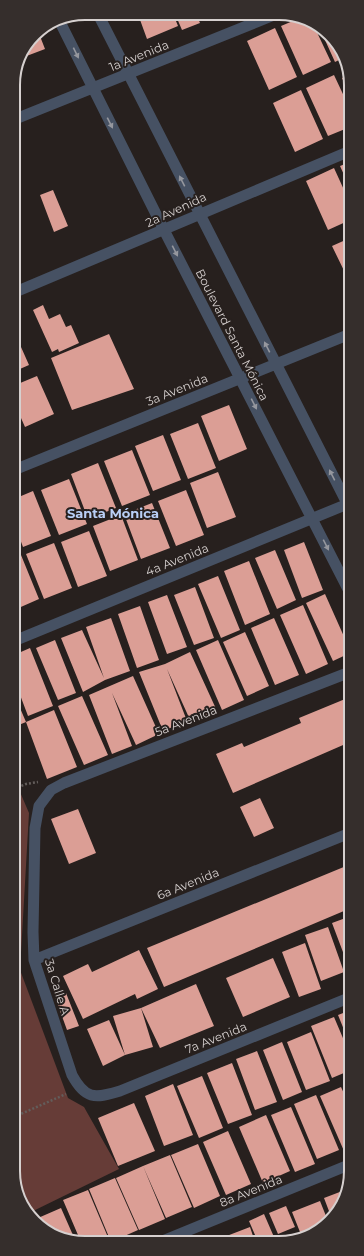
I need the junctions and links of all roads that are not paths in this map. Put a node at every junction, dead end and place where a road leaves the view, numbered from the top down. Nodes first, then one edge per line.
1 (101, 20) edge
2 (262, 20) edge
3 (61, 25) edge
4 (128, 75) junction
5 (93, 88) junction
6 (20, 117) edge
7 (344, 153) edge
8 (198, 213) junction
9 (164, 230) junction
10 (20, 290) edge
11 (344, 336) edge
12 (276, 364) junction
13 (240, 378) junction
14 (20, 468) edge
15 (344, 496) edge
16 (344, 508) edge
17 (312, 519) junction
18 (344, 581) edge
19 (20, 639) edge
20 (344, 674) edge
21 (39, 806) joint
22 (344, 835) edge
23 (34, 960) junction
24 (344, 1000) edge
25 (89, 1095) joint
26 (344, 1167) edge
27 (175, 1236) edge

1 - 4 street
2 - 4 street, 1a Avenida
3 -> 5 street, Boulevard Santa Mónica
4 - 5 street, 1a Avenida
8 -> 4 street
5 - 6 street, 1a Avenida
5 -> 9 street, Boulevard Santa Mónica
7 - 8 street, 2a Avenida
8 - 9 street, 2a Avenida
12 -> 8 street
9 - 10 street, 2a Avenida
9 -> 13 street, Boulevard Santa Mónica
11 - 12 street, 3a Avenida
12 - 13 street, 3a Avenida
15 -> 12 street
13 - 14 street, 3a Avenida
13 -> 17 street, Boulevard Santa Mónica
16 - 17 street, 4a Avenida
17 -> 18 street, Boulevard Santa Mónica
17 - 19 street, 4a Avenida
20 - 21 street, 5a Avenida
21 - 23 street, 3a Calle A
22 - 23 street, 6a Avenida
23 - 25 street, 3a Calle A
24 - 25 street, 7a Avenida
26 - 27 street, 8a Avenida

